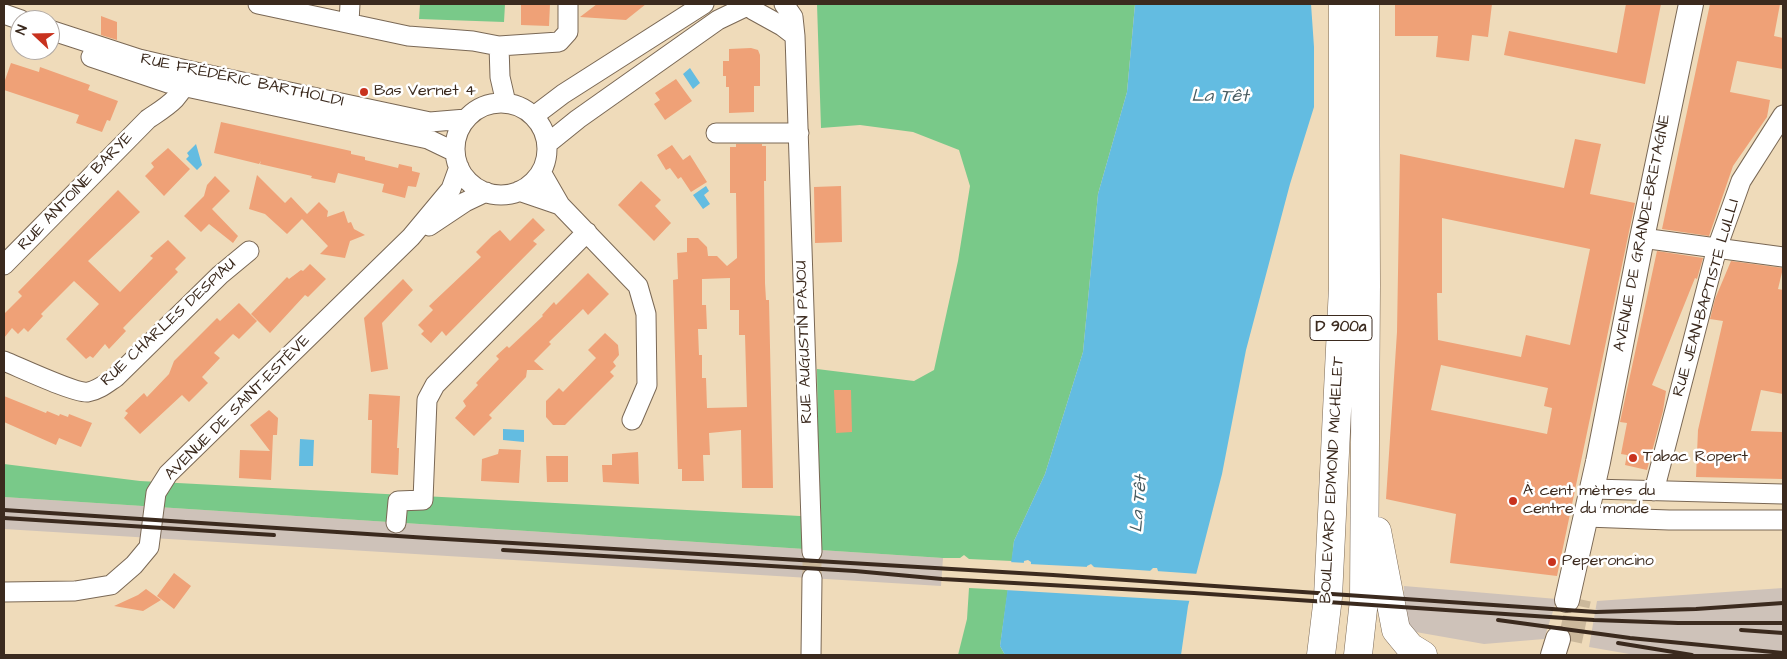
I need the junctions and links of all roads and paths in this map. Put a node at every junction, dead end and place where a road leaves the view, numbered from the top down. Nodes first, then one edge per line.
1 (258, 4) edge
2 (568, 4) edge
3 (704, 4) edge
4 (784, 4) edge
5 (1343, 4) edge
6 (1365, 4) edge
7 (1691, 4) edge
8 (278, 6) edge
9 (750, 6) edge
10 (344, 12) edge
11 (60, 33) edge
12 (795, 36) junction
13 (60, 45) edge
14 (499, 46) junction
15 (180, 80) junction
16 (506, 103) junction
17 (1783, 115) edge
18 (534, 116) junction
19 (466, 119) junction
20 (716, 133) dead end
21 (799, 133) junction
22 (547, 144) junction
23 (457, 160) junction
24 (541, 172) junction
25 (519, 191) junction
26 (486, 192) junction
27 (560, 205) junction
28 (586, 232) junction
29 (411, 238) junction
30 (1642, 238) junction
31 (1717, 248) junction
32 (249, 251) dead end
33 (1783, 257) edge
34 (4, 265) edge
35 (4, 361) edge
36 (632, 420) dead end
37 (1365, 453) junction
38 (1597, 489) junction
39 (1654, 491) junction
40 (1783, 494) edge
41 (1592, 517) junction
42 (1783, 520) edge
43 (396, 523) dead end
44 (812, 552) tunnel mouth
45 (812, 578) tunnel mouth
46 (4, 592) edge
47 (1573, 599) tunnel mouth
48 (1321, 654) edge
49 (811, 655) edge
50 (1358, 655) edge
51 (1423, 655) edge

1 - 8 street
2 - 14 street
3 - 18 street
4 - 12 street, RUE AUGUSTIN PAJOU
5 - 48 highway, BOULEVARD EDMOND MICHELET / D 900a
6 - 37 highway, BOULEVARD EDMOND MICHELET / D 900a
7 - 30 main road, AVENUE DE GRANDE-BRETAGNE
8 - 10 street
9 - 12 street
9 - 22 street
10 - 14 street
11 - 15 street, RUE FRÉDÉRIC BARTHOLDI
12 - 21 street, RUE AUGUSTIN PAJOU
13 - 15 street, RUE FRÉDÉRIC BARTHOLDI
14 - 16 street
15 - 19 street, RUE FRÉDÉRIC BARTHOLDI
15 - 23 street, RUE FRÉDÉRIC BARTHOLDI
15 - 34 street, RUE ANTOINE BARYE
16 - 18 street
16 - 19 street
17 - 31 street, RUE JEAN-BAPTISTE LULLI
18 - 22 street
19 - 23 street
20 - 21 street
21 - 44 street, RUE AUGUSTIN PAJOU
22 - 24 street
23 - 26 street
23 - 29 street, AVENUE DE SAINT-ESTÈVE
24 - 25 street
24 - 27 street
25 - 26 street
25 - 27 street
26 - 29 street, AVENUE DE SAINT-ESTÈVE
27 - 28 street
28 - 36 street
28 - 43 street
29 - 46 street, AVENUE DE SAINT-ESTÈVE
30 - 31 street
30 - 38 main road, AVENUE DE GRANDE-BRETAGNE
31 - 33 street
31 - 39 street, RUE JEAN-BAPTISTE LULLI
32 - 35 street, RUE CHARLES DESPIAU
37 - 50 highway, BOULEVARD EDMOND MICHELET / D 900a
37 - 51 highway
38 - 39 street
38 - 41 main road, AVENUE DE GRANDE-BRETAGNE
39 - 40 street
41 - 42 street
41 - 47 main road, AVENUE DE GRANDE-BRETAGNE
45 - 49 street

